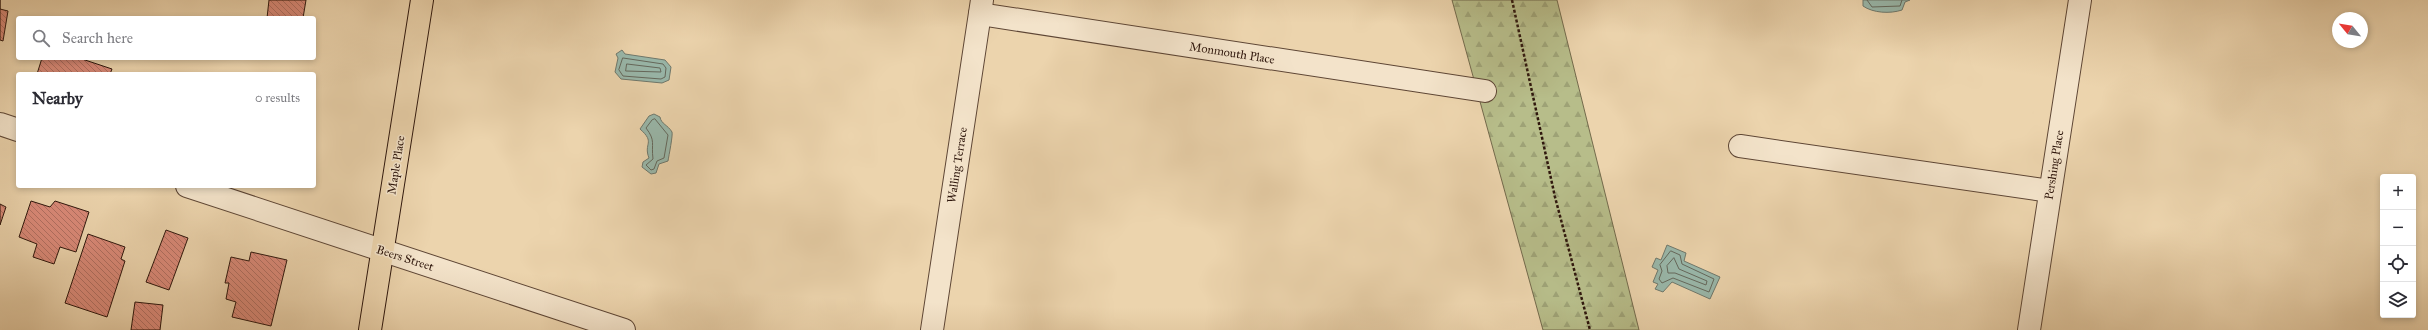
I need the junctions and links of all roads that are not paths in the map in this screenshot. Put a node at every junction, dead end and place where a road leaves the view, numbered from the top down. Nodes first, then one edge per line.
1 (422, 0) edge
2 (2080, 0) edge
3 (981, 7) edge
4 (1484, 91) dead end
5 (0, 124) edge
6 (16, 129) edge
7 (1740, 146) dead end
8 (193, 188) edge
9 (2050, 191) junction
10 (383, 250) junction
11 (370, 330) edge
12 (624, 330) edge
13 (932, 330) edge
14 (2028, 330) edge

1 - 10 main road, Maple Place
2 - 9 street, Pershing Place
3 - 4 street, Monmouth Place
3 - 13 street, Walling Terrace
5 - 6 street
7 - 9 street
8 - 10 street, Beers Street
9 - 14 street, Pershing Place
10 - 11 main road, Maple Place
10 - 12 street, Beers Street

